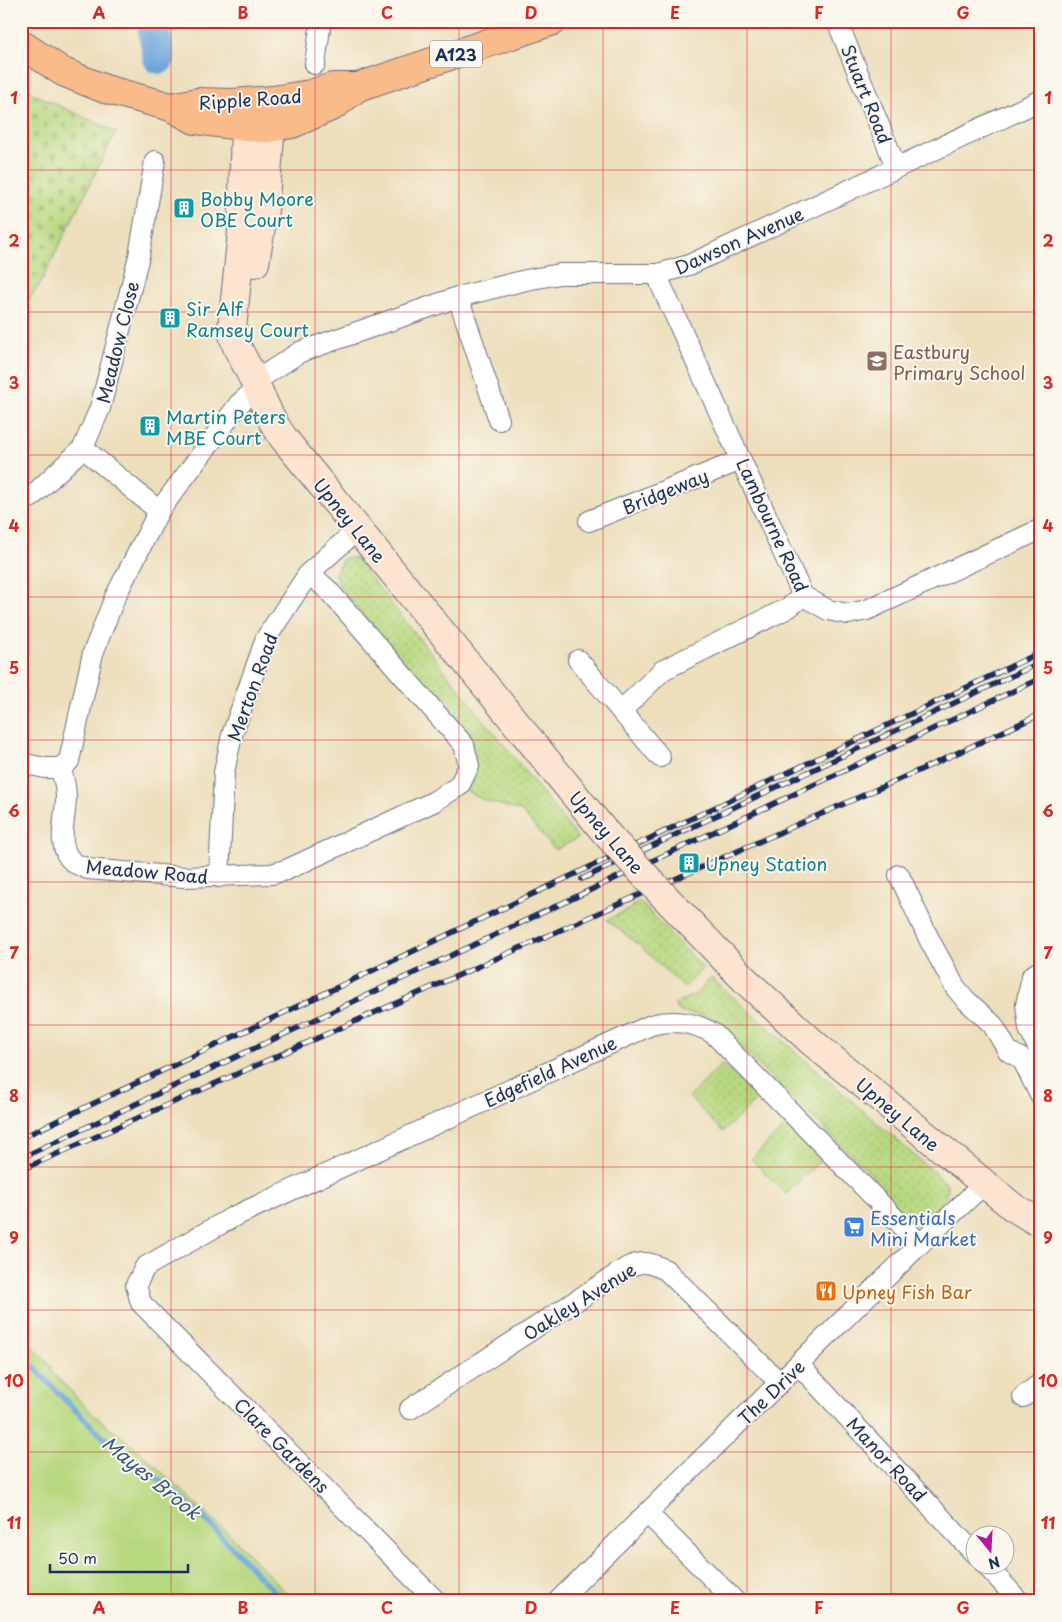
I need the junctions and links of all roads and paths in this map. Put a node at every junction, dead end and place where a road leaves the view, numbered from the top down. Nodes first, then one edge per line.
1 (321, 21) edge
2 (553, 21) edge
3 (837, 21) edge
4 (21, 44) edge
5 (315, 64) dead end
6 (1041, 100) edge
7 (255, 114) junction
8 (156, 161) dead end
9 (896, 167) junction
10 (658, 274) junction
11 (458, 297) junction
12 (253, 381) junction
13 (499, 420) dead end
14 (83, 448) junction
15 (741, 460) junction
16 (30, 498) dead end
17 (159, 511) junction
18 (589, 521) dead end
19 (358, 529) junction
20 (1041, 529) edge
21 (309, 573) junction
22 (802, 596) junction
23 (578, 660) dead end
24 (622, 711) junction
25 (660, 758) dead end
26 (21, 763) edge
27 (60, 768) junction
28 (899, 875) dead end
29 (218, 877) junction
30 (1041, 970) edge
31 (993, 1025) junction
32 (1029, 1029) junction
33 (1041, 1054) edge
34 (1041, 1097) edge
35 (984, 1184) junction
36 (1041, 1224) edge
37 (920, 1244) junction
38 (136, 1285) joint
39 (799, 1365) junction
40 (780, 1383) junction
41 (1041, 1383) edge
42 (1023, 1397) dead end
43 (410, 1409) dead end
44 (647, 1513) junction
45 (964, 1542) edge
46 (994, 1574) edge
47 (436, 1601) edge
48 (558, 1601) edge
49 (735, 1601) edge
50 (1019, 1601) edge

1 - 5 street
2 - 7 main road, Ripple Road / A123
3 - 9 street, Stuart Road
4 - 7 main road, Ripple Road / A123
6 - 9 street, Dawson Avenue
7 - 12 street, Upney Lane
8 - 14 street, Meadow Close
9 - 10 street, Dawson Avenue
10 - 11 street, Dawson Avenue
10 - 15 street, Lambourne Road
11 - 12 street, Dawson Avenue
11 - 13 street
12 - 17 street
12 - 19 street, Upney Lane
14 - 16 street, Meadow Close
14 - 17 street
15 - 18 street, Bridgeway
15 - 22 street, Lambourne Road
17 - 27 street
19 - 21 street, Merton Road
19 - 35 street, Upney Lane, bridge
20 - 22 street, Lambourne Road
21 - 29 street, Merton Road
21 - 29 street, Meadow Road
22 - 24 street
23 - 24 street
24 - 25 street
26 - 27 street
27 - 29 street, Meadow Road
28 - 31 street
30 - 32 street
31 - 32 street
31 - 34 street
32 - 33 street
35 - 36 street, Upney Lane
35 - 37 street, The Drive
37 - 38 street, Edgefield Avenue
37 - 39 street, The Drive
38 - 47 street, Clare Gardens
39 - 40 street, The Drive
39 - 45 street, Manor Road
40 - 43 street, Oakley Avenue
40 - 44 street, The Drive
41 - 42 street
44 - 48 street, The Drive
44 - 49 street
46 - 50 street

